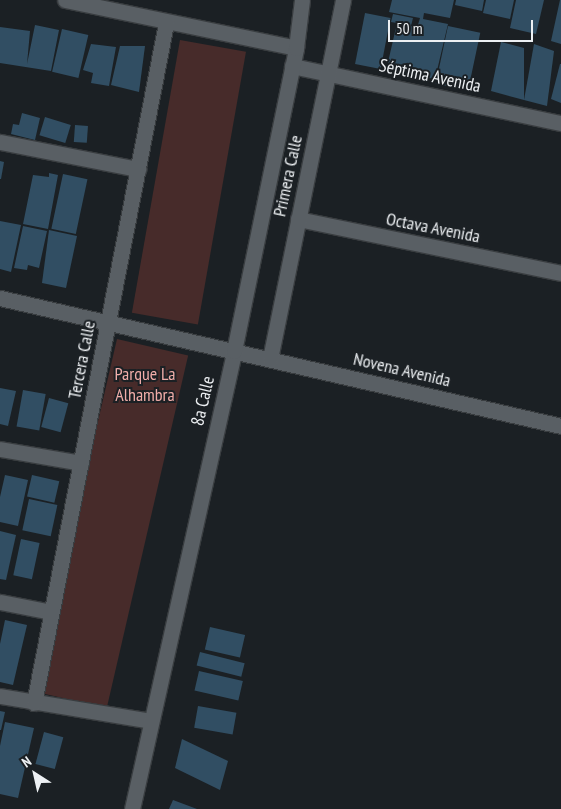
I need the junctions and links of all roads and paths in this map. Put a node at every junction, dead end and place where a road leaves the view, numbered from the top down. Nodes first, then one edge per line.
1 (65, 0) edge
2 (302, 0) edge
3 (343, 0) edge
4 (166, 23) junction
5 (296, 48) junction
6 (292, 66) junction
7 (328, 74) junction
8 (561, 123) edge
9 (0, 142) edge
10 (138, 168) junction
11 (298, 219) junction
12 (561, 272) edge
13 (0, 298) edge
14 (108, 321) junction
15 (234, 351) junction
16 (270, 359) junction
17 (561, 426) edge
18 (0, 449) edge
19 (81, 463) junction
20 (0, 602) edge
21 (51, 612) junction
22 (0, 696) edge
23 (34, 703) junction
24 (152, 721) junction
25 (132, 809) edge

1 - 4 street
2 - 5 street, 8a Calle
3 - 7 street, Primera Calle
4 - 5 street
4 - 10 street, Tercera Calle
5 - 6 street, 8a Calle
6 - 7 street, Séptima Avenida
6 - 15 street, 8a Calle
7 - 8 street, Séptima Avenida
7 - 11 street, Primera Calle
9 - 10 street
10 - 14 street, Tercera Calle
11 - 12 street, Octava Avenida
11 - 16 street, Primera Calle
13 - 14 street, Novena Avenida
14 - 15 street, Novena Avenida
14 - 19 street, Tercera Calle
15 - 16 street, Novena Avenida
15 - 24 street, 8a Calle
16 - 17 street, Novena Avenida
18 - 19 street
19 - 21 street, Tercera Calle
20 - 21 street
21 - 23 street, Tercera Calle
22 - 23 street
23 - 24 street
24 - 25 street, 8a Calle

